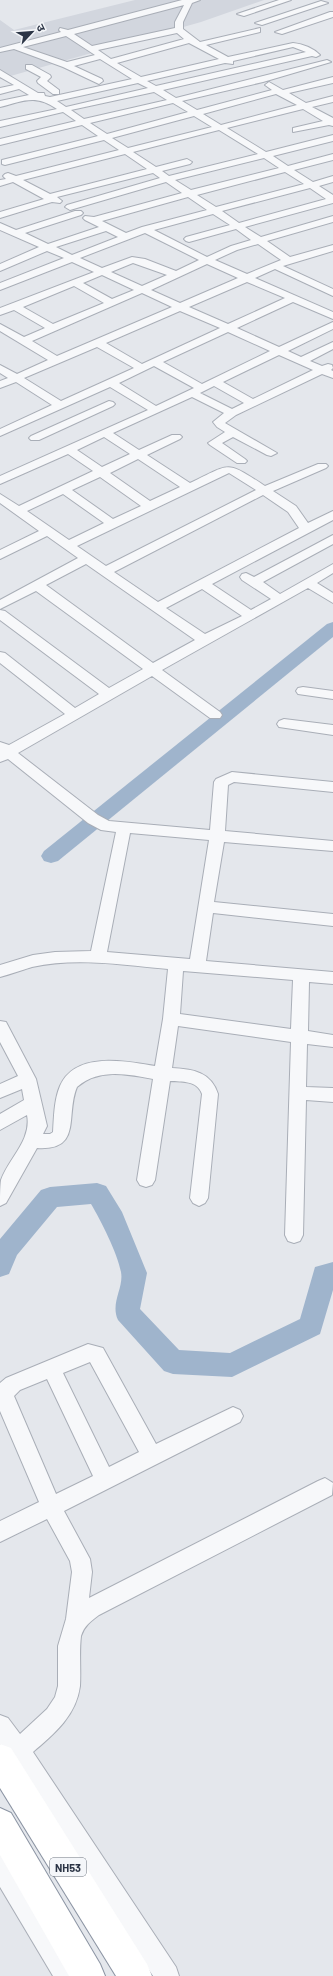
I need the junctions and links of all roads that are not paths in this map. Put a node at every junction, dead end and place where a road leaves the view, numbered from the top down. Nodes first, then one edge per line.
1 (288, 0) edge
2 (188, 1) edge
3 (323, 1) edge
4 (333, 2) edge
5 (262, 4) edge
6 (333, 8) edge
7 (232, 9) dead end
8 (306, 9) junction
9 (240, 14) dead end
10 (333, 14) edge
11 (284, 15) junction
12 (122, 19) junction
13 (150, 20) dead end
14 (111, 21) junction
15 (176, 24) junction
16 (302, 24) junction
17 (65, 31) junction
18 (279, 32) dead end
19 (125, 35) junction
20 (99, 37) dead end
21 (193, 42) junction
22 (110, 45) junction
23 (0, 46) edge
24 (16, 47) junction
25 (91, 49) junction
26 (0, 50) edge
27 (0, 53) edge
28 (314, 53) junction
29 (106, 59) junction
30 (226, 60) junction
31 (184, 62) dead end
32 (330, 63) edge
33 (63, 64) junction
34 (29, 67) dead end
35 (242, 69) junction
36 (38, 72) junction
37 (0, 73) edge
38 (131, 74) junction
39 (140, 79) junction
40 (260, 80) junction
41 (333, 80) edge
42 (99, 82) junction
43 (20, 86) junction
44 (157, 89) junction
45 (0, 91) edge
46 (56, 92) junction
47 (279, 92) junction
48 (36, 96) junction
49 (333, 99) edge
50 (50, 100) junction
51 (176, 101) junction
52 (0, 104) edge
53 (304, 106) junction
54 (65, 110) junction
55 (195, 112) junction
56 (332, 122) edge
57 (84, 123) junction
58 (0, 124) edge
59 (221, 128) junction
60 (296, 130) dead end
61 (106, 137) junction
62 (333, 138) edge
63 (0, 142) edge
64 (127, 151) junction
65 (265, 155) junction
66 (333, 157) edge
67 (3, 160) edge
68 (187, 162) dead end
69 (286, 169) junction
70 (154, 170) junction
71 (0, 173) edge
72 (24, 176) junction
73 (13, 178) junction
74 (168, 179) junction
75 (333, 179) edge
76 (0, 183) edge
77 (311, 185) junction
78 (190, 194) junction
79 (51, 198) junction
80 (333, 199) edge
81 (74, 210) junction
82 (215, 210) junction
83 (0, 215) edge
84 (333, 219) edge
85 (92, 221) junction
86 (0, 226) edge
87 (238, 226) junction
88 (106, 228) junction
89 (145, 229) junction
90 (16, 233) junction
91 (126, 237) junction
92 (189, 239) dead end
93 (259, 240) junction
94 (47, 247) junction
95 (333, 248) edge
96 (0, 258) edge
97 (74, 258) junction
98 (206, 260) junction
99 (288, 260) junction
100 (11, 264) junction
101 (274, 265) junction
102 (0, 268) edge
103 (101, 272) junction
104 (176, 276) junction
105 (247, 276) junction
106 (75, 283) junction
107 (0, 287) edge
108 (142, 290) junction
109 (333, 292) edge
110 (294, 298) junction
111 (112, 303) junction
112 (14, 306) junction
113 (178, 306) junction
114 (0, 312) edge
115 (333, 316) edge
116 (333, 325) edge
117 (0, 327) edge
118 (52, 328) junction
119 (227, 329) junction
120 (24, 341) junction
121 (97, 342) junction
122 (333, 345) edge
123 (280, 351) junction
124 (56, 360) junction
125 (301, 361) junction
126 (155, 362) junction
127 (333, 365) edge
128 (0, 368) edge
129 (142, 368) junction
130 (322, 370) junction
131 (333, 376) edge
132 (16, 378) junction
133 (110, 382) junction
134 (214, 382) junction
135 (0, 385) edge
136 (197, 390) junction
137 (89, 392) junction
138 (62, 404) junction
139 (253, 404) junction
140 (116, 408) junction
141 (156, 410) junction
142 (232, 413) junction
143 (41, 414) junction
144 (84, 416) junction
145 (134, 420) junction
146 (16, 425) junction
147 (61, 426) junction
148 (107, 432) junction
149 (233, 432) junction
150 (0, 433) edge
151 (176, 437) dead end
152 (35, 438) junction
153 (84, 442) junction
154 (64, 451) junction
155 (271, 453) dead end
156 (138, 454) junction
157 (241, 461) dead end
158 (322, 466) dead end
159 (102, 471) junction
160 (0, 480) edge
161 (188, 487) junction
162 (63, 489) junction
163 (263, 491) junction
164 (0, 498) edge
165 (149, 506) junction
166 (18, 511) junction
167 (333, 515) edge
168 (111, 523) junction
169 (306, 529) junction
170 (48, 531) junction
171 (333, 539) edge
172 (68, 545) junction
173 (0, 554) edge
174 (87, 558) junction
175 (233, 568) junction
176 (333, 568) edge
177 (106, 571) junction
178 (254, 582) junction
179 (308, 582) junction
180 (204, 584) junction
181 (37, 585) junction
182 (280, 599) junction
183 (333, 599) edge
184 (0, 605) edge
185 (158, 607) junction
186 (0, 614) edge
187 (251, 616) junction
188 (204, 640) junction
189 (0, 656) edge
190 (152, 670) junction
191 (303, 692) dead end
192 (108, 694) junction
193 (333, 695) edge
194 (74, 714) junction
195 (215, 715) dead end
196 (284, 724) dead end
197 (333, 730) edge
198 (3, 752) edge
199 (333, 787) edge
200 (124, 828) junction
201 (217, 836) junction
202 (333, 846) edge
203 (206, 907) junction
204 (333, 920) edge
205 (98, 957) junction
206 (176, 963) junction
207 (197, 965) junction
208 (0, 971) edge
209 (301, 975) junction
210 (333, 978) edge
211 (171, 1020) junction
212 (0, 1027) edge
213 (299, 1037) junction
214 (333, 1041) edge
215 (162, 1074) junction
216 (28, 1079) junction
217 (0, 1091) edge
218 (298, 1093) junction
219 (333, 1095) edge
220 (33, 1103) junction
221 (0, 1123) edge
222 (32, 1141) junction
223 (146, 1180) dead end
224 (0, 1198) edge
225 (198, 1198) dead end
226 (294, 1235) dead end
227 (51, 1368) junction
228 (233, 1416) dead end
229 (152, 1456) junction
230 (105, 1480) junction
231 (326, 1488) dead end
232 (51, 1507) junction
233 (0, 1532) edge
234 (76, 1621) junction
235 (0, 1726) edge
236 (9, 1754) edge
237 (0, 1824) edge
238 (0, 1865) edge
239 (67, 1976) edge
240 (88, 1976) edge
241 (135, 1976) edge
242 (167, 1976) edge

1 - 5 street
1 - 8 street
2 - 12 street
2 - 15 street
2 - 17 street
3 - 4 street
3 - 6 street
3 - 8 street
5 - 7 street
5 - 9 street
8 - 11 street
10 - 16 street
11 - 16 street
11 - 21 street
12 - 13 street
12 - 14 street
14 - 17 street
14 - 19 street
15 - 19 street
15 - 21 street
16 - 18 street
17 - 23 street
17 - 24 street
17 - 25 street
19 - 22 street
20 - 22 street
21 - 29 street
21 - 30 street
22 - 25 street
24 - 26 street
24 - 27 street
24 - 33 street
25 - 29 street
28 - 30 street
28 - 32 street
28 - 35 street
29 - 33 street
29 - 38 street
30 - 35 street
30 - 39 street
31 - 38 street
32 - 40 street
33 - 36 street
33 - 42 street
34 - 36 street
35 - 40 street
35 - 44 street
36 - 46 street
37 - 43 street
38 - 39 street
38 - 42 street
39 - 44 street
39 - 50 street
40 - 47 street
40 - 51 street
41 - 47 street
42 - 46 street
43 - 45 street
43 - 48 street
44 - 51 street
44 - 54 street
46 - 48 street
47 - 53 street
47 - 55 street
48 - 50 street
48 - 52 street
49 - 53 street
50 - 54 street
51 - 55 street
51 - 57 street
53 - 56 street
53 - 59 street
54 - 57 street
54 - 58 street
55 - 59 street
55 - 61 street
56 - 60 street
57 - 61 street
57 - 63 street
59 - 64 street
59 - 65 street
61 - 64 street
61 - 67 street
62 - 65 street
64 - 70 street
64 - 72 street
65 - 69 street
65 - 74 street
66 - 69 street
67 - 72 street
68 - 70 street
69 - 77 street
69 - 78 street
70 - 74 street
70 - 79 street
71 - 73 street
72 - 73 street
73 - 76 street
73 - 79 street
74 - 78 street
74 - 81 street
75 - 77 street
77 - 80 street
77 - 82 street
78 - 82 street
78 - 85 street
79 - 81 street
79 - 83 street
80 - 87 street
81 - 85 street
81 - 90 street
82 - 87 street
82 - 89 street
84 - 93 street
85 - 88 street
86 - 90 street
87 - 92 street
87 - 93 street
88 - 91 street
88 - 94 street
89 - 91 street
89 - 98 street
90 - 94 street
91 - 97 street
93 - 98 street
93 - 99 street
94 - 97 street
94 - 100 street
95 - 99 street
96 - 100 street
97 - 103 street
97 - 107 street
98 - 104 street
98 - 105 street
99 - 101 street
100 - 102 street
101 - 105 street
101 - 109 street
103 - 104 street
103 - 106 street
103 - 108 street
104 - 108 street
105 - 110 street
105 - 113 street
106 - 111 street
106 - 112 street
108 - 111 street
108 - 113 street
110 - 115 street
110 - 119 street
111 - 118 street
112 - 114 street
112 - 118 street
113 - 119 street
113 - 121 street
116 - 123 street
117 - 120 street
118 - 120 street
119 - 123 street
119 - 126 street
120 - 124 street
121 - 124 street
121 - 129 street
122 - 125 street
123 - 125 street
123 - 134 street
124 - 132 street
125 - 130 street
126 - 129 street
126 - 136 street
127 - 130 street
128 - 132 street
129 - 133 street
130 - 131 street
130 - 139 street
132 - 135 street
132 - 138 street
133 - 137 street
133 - 141 street
134 - 136 street
134 - 139 street
136 - 141 street
136 - 142 street
137 - 138 street
137 - 140 street
138 - 143 street
138 - 144 street
139 - 142 street
140 - 144 street
140 - 145 street
141 - 145 street
142 - 149 street
143 - 146 street
143 - 147 street
144 - 147 street
144 - 148 street
145 - 148 street
146 - 150 street
146 - 152 street
147 - 152 street
147 - 153 street
148 - 153 street
148 - 156 street
149 - 155 street
149 - 157 street
151 - 156 street
152 - 154 street
153 - 154 street
154 - 159 street
154 - 160 street
156 - 159 street
156 - 161 street
158 - 163 street
159 - 162 street
159 - 165 street
161 - 163 street
161 - 165 street
162 - 166 street
162 - 168 street
163 - 169 street
163 - 177 street
164 - 166 street
165 - 168 street
166 - 170 street
167 - 169 street
168 - 172 street
169 - 175 street
170 - 172 street
170 - 173 street
171 - 178 street
172 - 174 street
174 - 177 street
174 - 181 street
175 - 178 street
175 - 180 street
176 - 179 street
177 - 185 street
178 - 182 street
179 - 182 street
179 - 183 street
180 - 185 street
180 - 187 street
181 - 184 street
181 - 190 street
182 - 187 street
185 - 188 street
186 - 192 street
187 - 188 street
188 - 190 street
189 - 194 street
190 - 192 street
190 - 195 street
191 - 193 street
192 - 194 street
194 - 198 street
196 - 197 street
198 - 200 street
199 - 201 street
200 - 201 street
200 - 205 street
201 - 202 street
201 - 203 street
203 - 204 street
203 - 207 street
205 - 206 street
205 - 208 street
206 - 207 street
206 - 211 street
207 - 209 street
209 - 210 street
209 - 213 street
211 - 213 street
211 - 215 street
212 - 216 street
213 - 214 street
213 - 218 street
215 - 222 street
215 - 223 street
215 - 225 street
216 - 217 street
216 - 220 street
218 - 219 street
218 - 226 street
220 - 221 street
220 - 222 street
222 - 224 street
227 - 229 street
227 - 230 street
227 - 232 street
228 - 229 street
229 - 230 street
230 - 232 street
231 - 234 street
232 - 233 street
232 - 234 street
234 - 236 street
235 - 236 street
236 - 241 highway, NH53
236 - 242 street
237 - 240 highway, NH53
238 - 239 street

